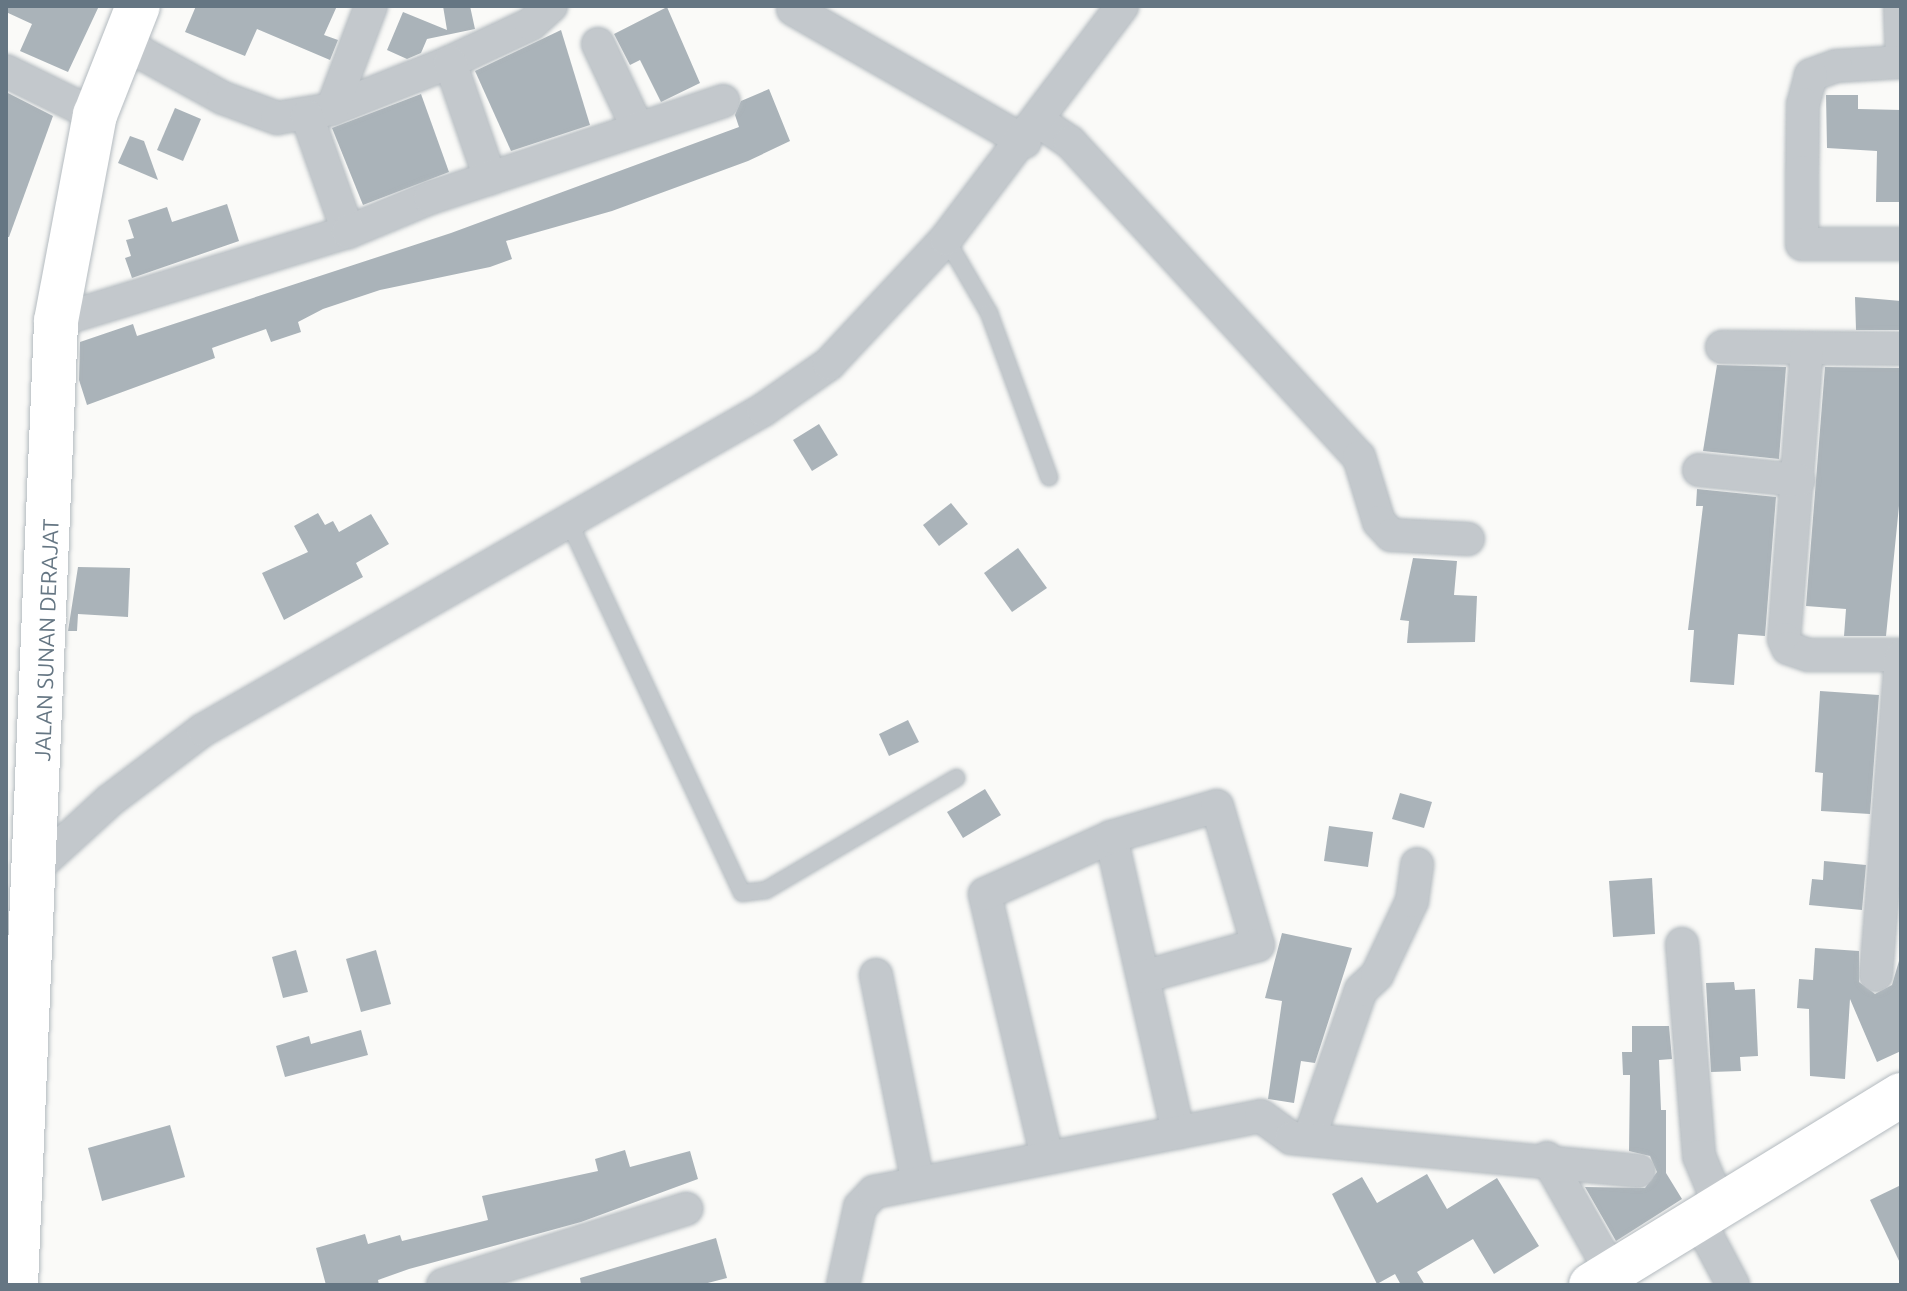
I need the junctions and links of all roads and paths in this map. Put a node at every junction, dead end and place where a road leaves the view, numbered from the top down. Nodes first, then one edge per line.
1 (371, 6) edge
2 (551, 6) edge
3 (1122, 6) edge
4 (1900, 6) edge
5 (793, 9) dead end
6 (131, 24) edge
7 (598, 44) dead end
8 (1901, 44) edge
9 (450, 62) junction
10 (1901, 62) edge
11 (6, 71) edge
12 (723, 101) dead end
13 (320, 112) junction
14 (95, 115) junction
15 (638, 129) junction
16 (1032, 132) junction
17 (490, 178) junction
18 (348, 232) junction
19 (946, 239) junction
20 (1901, 244) edge
21 (56, 321) junction
22 (1722, 347) dead end
23 (1807, 348) junction
24 (1901, 349) edge
25 (1699, 470) dead end
26 (1049, 477) dead end
27 (1798, 480) junction
28 (569, 522) junction
29 (1468, 539) dead end
30 (1901, 656) edge
31 (956, 778) dead end
32 (1111, 837) junction
33 (1417, 864) dead end
34 (36, 868) junction
35 (19, 926) edge
36 (1682, 944) dead end
37 (876, 975) dead end
38 (1876, 975) dead end
39 (1143, 977) junction
40 (1901, 1095) edge
41 (1178, 1132) junction
42 (1309, 1139) junction
43 (1047, 1157) junction
44 (1547, 1158) junction
45 (1638, 1171) dead end
46 (918, 1183) junction
47 (686, 1209) dead end
48 (1708, 1211) junction
49 (13, 1218) edge
50 (1601, 1278) edge
51 (16, 1285) edge
52 (443, 1285) edge
53 (843, 1285) edge
54 (1733, 1285) edge

1 - 13 street
2 - 9 street
3 - 16 street
4 - 8 street
5 - 16 street
6 - 13 street
6 - 14 street, JALAN SUNAN DERAJAT
7 - 15 street
9 - 13 street
9 - 17 street
10 - 20 street
11 - 14 street
12 - 15 street
13 - 18 street
14 - 21 street, JALAN SUNAN DERAJAT
15 - 17 street
16 - 19 street
16 - 29 street
17 - 18 street
18 - 21 street
19 - 26 lane
19 - 28 street
21 - 34 street, JALAN SUNAN DERAJAT
22 - 23 street
23 - 24 street
23 - 27 street
25 - 27 street
27 - 30 street
28 - 31 lane
28 - 34 street
30 - 38 street
32 - 39 street
32 - 39 street
32 - 43 street
33 - 42 street
34 - 35 street, JALAN SUNAN DERAJAT
35 - 49 street, JALAN SUNAN DERAJAT
36 - 48 street
37 - 46 street
39 - 41 street
40 - 48 street
41 - 42 street
41 - 43 street
42 - 44 street
43 - 46 street
44 - 45 street
44 - 50 street
46 - 53 street
47 - 52 street
48 - 50 street
48 - 54 street
49 - 51 street, JALAN SUNAN DERAJAT

